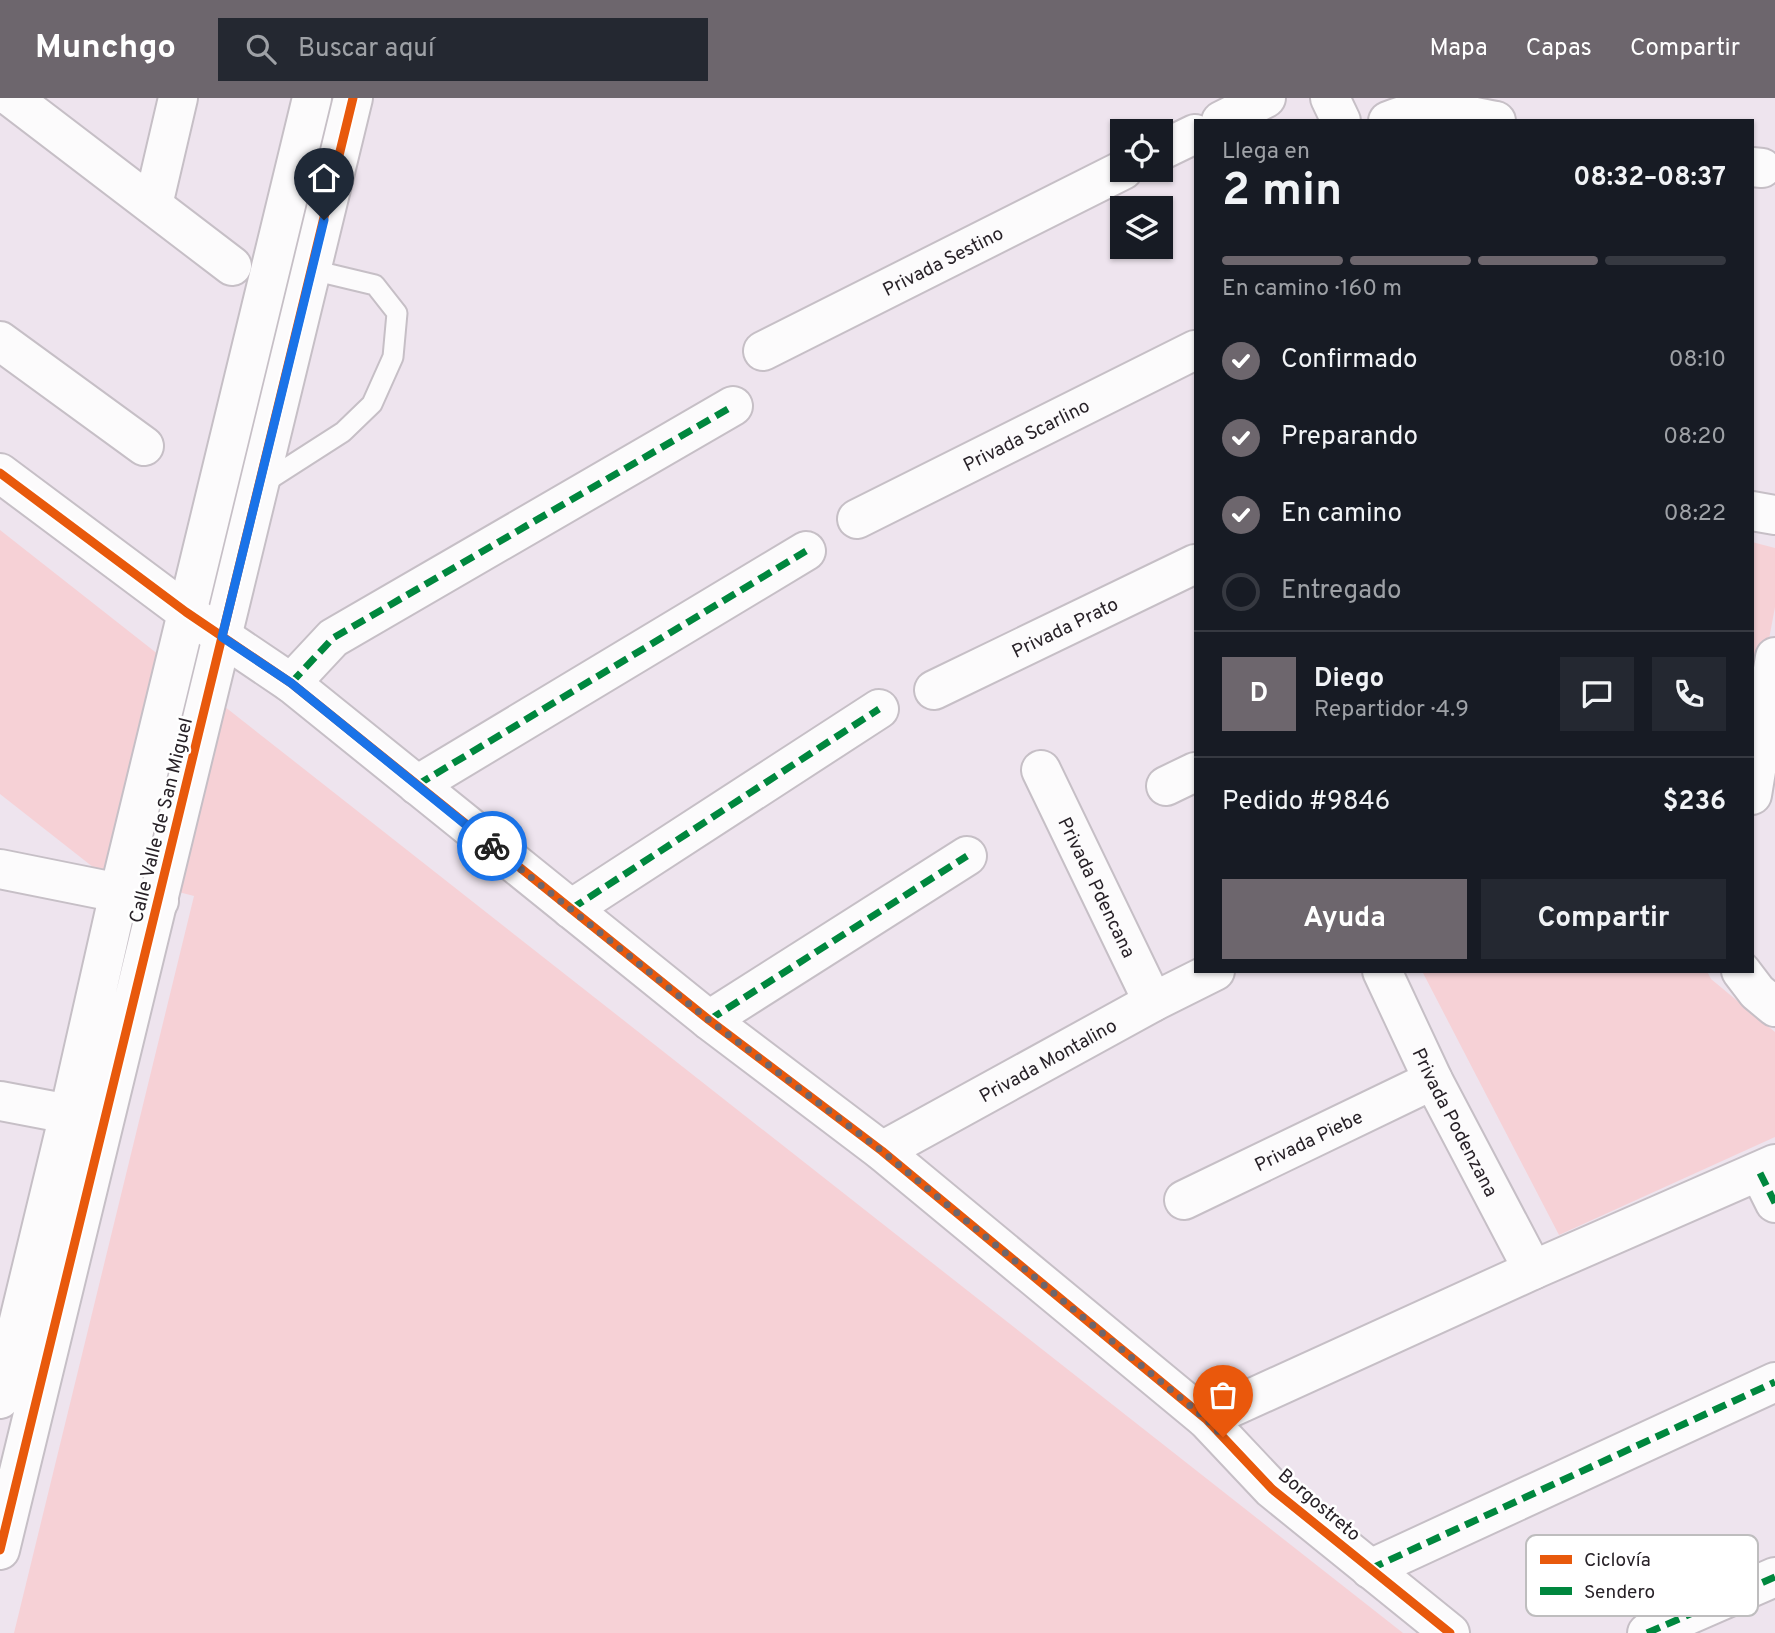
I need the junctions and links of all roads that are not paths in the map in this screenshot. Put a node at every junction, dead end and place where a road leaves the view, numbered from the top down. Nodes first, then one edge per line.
1 (12, 98) edge
2 (178, 98) edge
3 (312, 98) edge
4 (353, 98) edge
5 (1266, 98) edge
6 (1330, 98) edge
7 (1225, 119) edge
8 (1340, 119) edge
9 (1393, 119) edge
10 (1485, 119) edge
11 (1194, 134) edge
12 (1173, 145) edge
13 (1110, 177) edge
14 (153, 205) junction
15 (272, 261) junction
16 (232, 266) dead end
17 (312, 270) junction
18 (0, 341) edge
19 (1194, 350) edge
20 (763, 351) dead end
21 (733, 406) dead end
22 (144, 446) dead end
23 (0, 473) edge
24 (258, 487) junction
25 (1754, 511) edge
26 (1775, 515) edge
27 (857, 519) dead end
28 (806, 551) dead end
29 (1194, 564) edge
30 (186, 612) junction
31 (222, 637) junction
32 (1775, 657) edge
33 (291, 683) junction
34 (934, 690) dead end
35 (879, 709) dead end
36 (1041, 770) dead end
37 (1754, 783) edge
38 (417, 785) junction
39 (967, 856) dead end
40 (0, 869) edge
41 (119, 893) junction
42 (159, 901) junction
43 (571, 909) junction
44 (1211, 973) edge
45 (1383, 973) edge
46 (1743, 973) edge
47 (1153, 1002) junction
48 (1775, 1007) edge
49 (709, 1020) junction
50 (1433, 1080) junction
51 (0, 1101) edge
52 (69, 1114) junction
53 (882, 1151) junction
54 (1770, 1180) edge
55 (1184, 1200) dead end
56 (1532, 1270) junction
57 (9, 1323) edge
58 (1775, 1382) edge
59 (0, 1399) edge
60 (1206, 1419) junction
61 (0, 1548) edge
62 (1370, 1569) junction
63 (1775, 1577) edge
64 (1758, 1584) edge
65 (1686, 1616) edge
66 (1450, 1633) edge
67 (1647, 1633) edge

1 - 14 street
2 - 14 street
3 - 15 street, Calle Valle de San Miguel
4 - 17 street, Calle Valle de San Miguel
5 - 7 street
6 - 8 street
9 - 10 street
11 - 12 street
13 - 20 street, Privada Sestino
14 - 16 street
15 - 17 lane
15 - 30 street, Calle Valle de San Miguel
17 - 24 street, Calle Valle de San Miguel
17 - 24 lane
18 - 22 street
19 - 27 street, Privada Scarlino
21 - 33 street
23 - 30 street, Borgostreto
24 - 31 street, Calle Valle de San Miguel
25 - 26 street
28 - 38 street
29 - 34 street, Privada Prato
30 - 31 street, Borgostreto
30 - 41 street, Calle Valle de San Miguel
31 - 33 street, Borgostreto
31 - 42 street, Calle Valle de San Miguel
32 - 37 street
33 - 38 street, Borgostreto
35 - 43 street
36 - 47 street, Privada Pdencana
38 - 43 street, Borgostreto
39 - 49 street
40 - 41 street
41 - 42 street
41 - 52 street, Calle Valle de San Miguel
42 - 61 street, Calle Valle de San Miguel
43 - 49 street, Borgostreto
44 - 47 street, Privada Montalino
45 - 50 street, Privada Podenzana
46 - 48 street
47 - 53 street, Privada Montalino
49 - 53 street, Borgostreto
50 - 55 street, Privada Piebe
50 - 56 street, Privada Podenzana
51 - 52 street
52 - 57 street, Calle Valle de San Miguel
53 - 60 street, Borgostreto
54 - 56 street
56 - 60 street
57 - 59 street, Calle Valle de San Miguel
58 - 62 street
60 - 62 street, Borgostreto
62 - 66 street, Borgostreto
63 - 64 street
65 - 67 street

